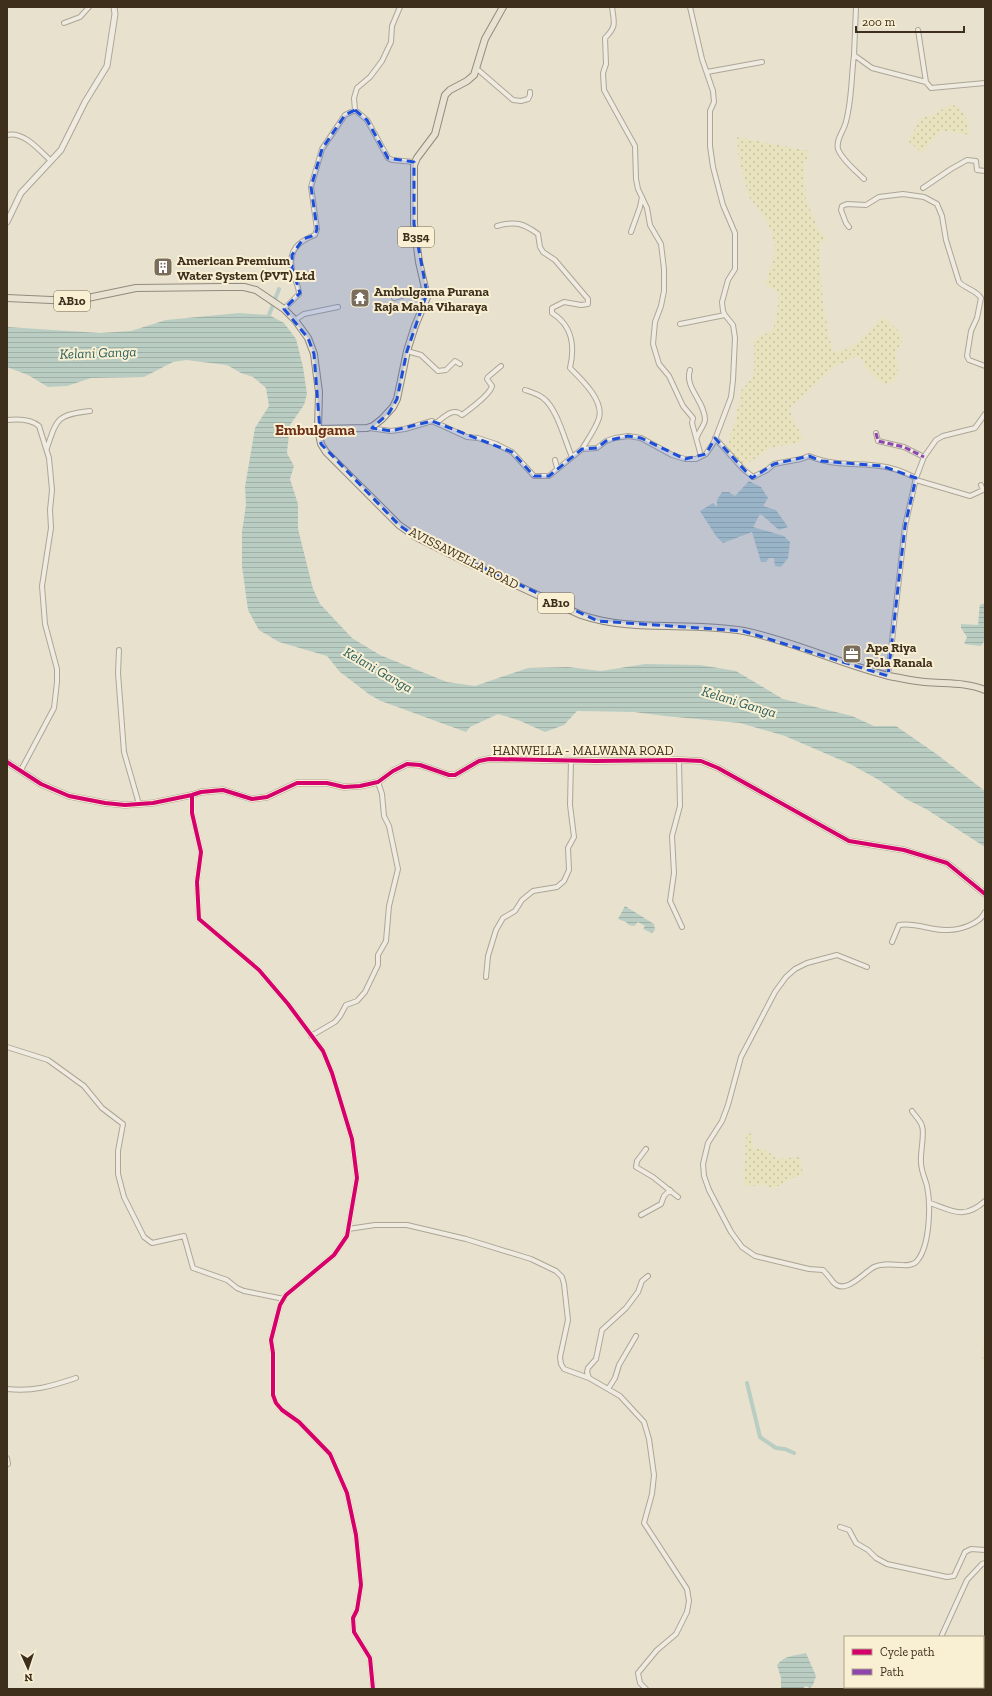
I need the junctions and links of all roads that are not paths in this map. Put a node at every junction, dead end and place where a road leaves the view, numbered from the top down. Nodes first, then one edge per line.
1 (90, 7) edge
2 (114, 7) edge
3 (400, 7) edge
4 (503, 7) edge
5 (612, 7) edge
6 (690, 7) edge
7 (856, 7) edge
8 (64, 23) dead end
9 (918, 30) dead end
10 (854, 55) junction
11 (762, 62) dead end
12 (476, 68) junction
13 (706, 72) junction
14 (926, 82) junction
15 (985, 83) edge
16 (530, 92) dead end
17 (355, 110) junction
18 (7, 135) edge
19 (51, 161) junction
20 (414, 162) junction
21 (985, 171) edge
22 (864, 179) dead end
23 (923, 188) dead end
24 (642, 197) junction
25 (7, 222) edge
26 (498, 226) dead end
27 (849, 227) dead end
28 (631, 232) dead end
29 (426, 289) junction
30 (7, 298) edge
31 (394, 298) dead end
32 (284, 308) junction
33 (338, 308) dead end
34 (725, 315) junction
35 (295, 320) junction
36 (680, 324) dead end
37 (407, 351) junction
38 (460, 364) dead end
39 (501, 366) dead end
40 (985, 366) edge
41 (690, 370) dead end
42 (526, 390) dead end
43 (90, 411) dead end
44 (985, 414) edge
45 (7, 420) edge
46 (436, 423) junction
47 (367, 428) junction
48 (318, 429) junction
49 (876, 433) dead end
50 (696, 437) junction
51 (715, 438) junction
52 (47, 449) junction
53 (582, 449) junction
54 (572, 456) junction
55 (701, 456) junction
56 (924, 456) junction
57 (556, 460) dead end
58 (557, 468) junction
59 (916, 479) junction
60 (981, 486) dead end
61 (119, 650) dead end
62 (888, 676) junction
63 (985, 690) edge
64 (571, 760) junction
65 (680, 760) junction
66 (7, 762) edge
67 (21, 770) junction
68 (378, 782) junction
69 (192, 795) junction
70 (139, 804) junction
71 (985, 894) edge
72 (985, 912) edge
73 (682, 927) dead end
74 (892, 942) dead end
75 (867, 967) dead end
76 (486, 977) dead end
77 (311, 1036) junction
78 (7, 1047) edge
79 (912, 1111) dead end
80 (646, 1149) dead end
81 (670, 1190) junction
82 (678, 1197) dead end
83 (985, 1201) edge
84 (930, 1203) junction
85 (641, 1215) dead end
86 (348, 1229) junction
87 (648, 1276) dead end
88 (284, 1299) junction
89 (636, 1336) dead end
90 (76, 1378) dead end
91 (589, 1378) junction
92 (7, 1389) edge
93 (608, 1389) junction
94 (7, 1458) edge
95 (8, 1464) edge
96 (840, 1527) dead end
97 (985, 1550) edge
98 (985, 1562) edge
99 (941, 1636) edge
100 (373, 1689) edge
101 (646, 1689) edge

1 - 8 street
2 - 19 street
3 - 17 street
4 - 12 main road
5 - 24 street
6 - 13 street
7 - 10 street
9 - 14 street
10 - 14 street
10 - 22 street
11 - 13 street
12 - 16 street
12 - 20 main road
13 - 34 street
14 - 15 street
17 - 20 street
17 - 32 street
18 - 19 street
19 - 25 street
20 - 29 main road, B354
21 - 23 street
24 - 28 street
24 - 50 street
26 - 53 street
27 - 40 street
29 - 31 street
29 - 37 main road, B354
30 - 32 main road, AVISSAWELLA ROAD / AB10
32 - 35 main road, AVISSAWELLA ROAD / AB10
33 - 35 street
34 - 36 street
34 - 51 street
35 - 48 main road, AVISSAWELLA ROAD / AB10
37 - 38 street
37 - 47 main road, B354
39 - 46 street
41 - 50 street
42 - 54 street
43 - 52 street
44 - 56 street
45 - 52 street
46 - 47 street
46 - 58 street
47 - 48 main road
48 - 62 main road, AVISSAWELLA ROAD / AB10
49 - 56 street
50 - 55 street
51 - 55 street
51 - 59 street
52 - 67 street
53 - 54 street
53 - 55 street
54 - 58 street
56 - 59 street
57 - 58 street
59 - 60 street
59 - 62 street
61 - 70 street
62 - 63 main road, AVISSAWELLA ROAD / AB10
64 - 65 street, HANWELLA - MALWANA ROAD
64 - 68 street, HANWELLA - MALWANA ROAD
64 - 76 street
65 - 71 street, HANWELLA - MALWANA ROAD
65 - 73 street
66 - 67 street, HANWELLA - MALWANA ROAD
67 - 70 street, HANWELLA - MALWANA ROAD
68 - 69 street, HANWELLA - MALWANA ROAD
68 - 77 street
69 - 70 street, HANWELLA - MALWANA ROAD
69 - 77 street
72 - 74 street
75 - 84 street
77 - 86 street
78 - 88 street
79 - 84 street
80 - 81 street
81 - 82 street
81 - 85 street
83 - 84 street
86 - 88 street
86 - 91 street
87 - 91 street
88 - 100 street
89 - 93 street
90 - 92 street
91 - 93 street
93 - 101 street
94 - 95 street
96 - 97 street
98 - 99 street

